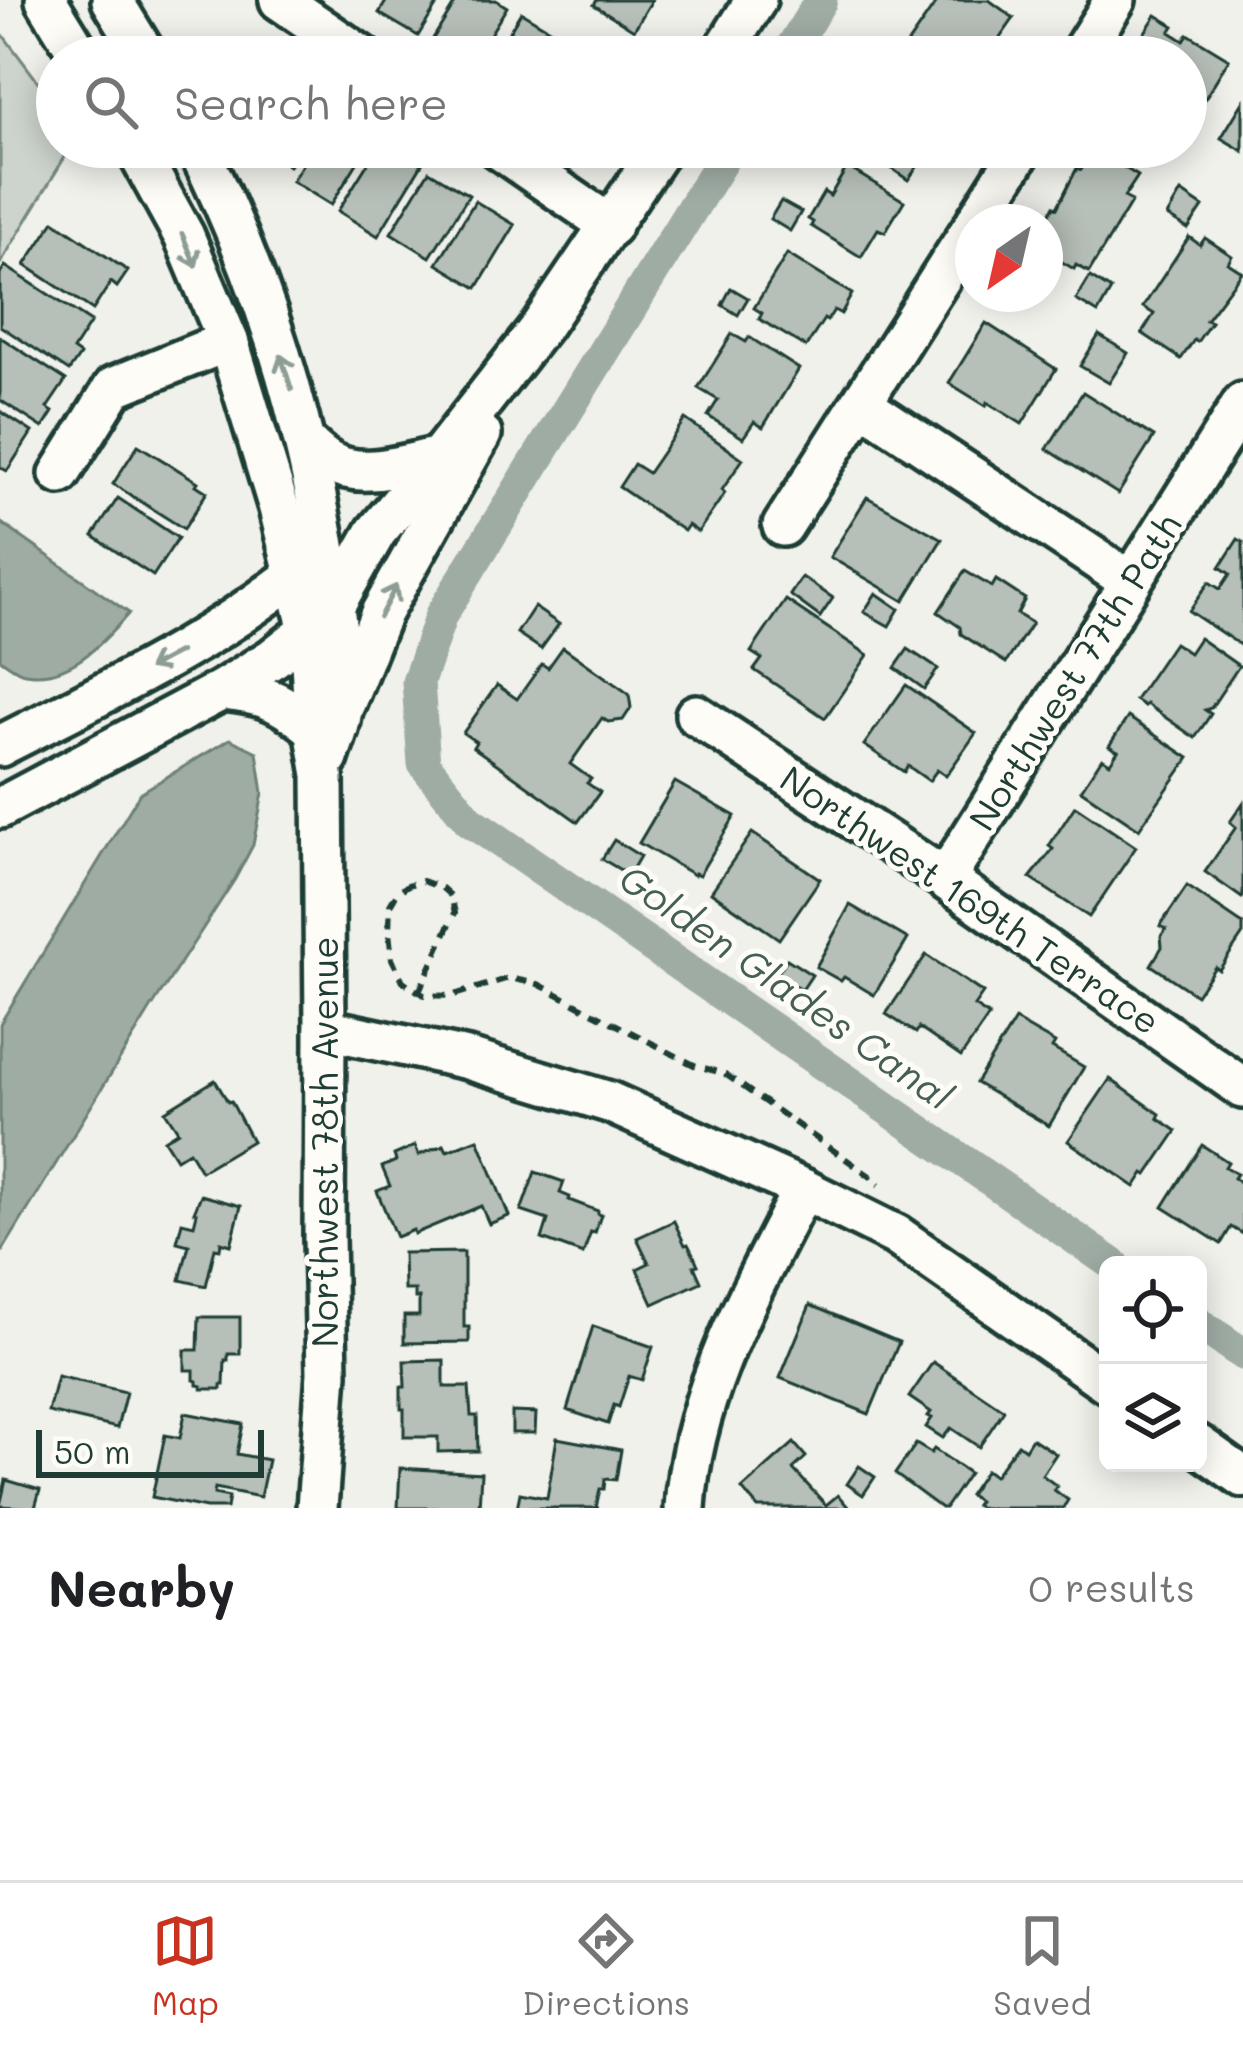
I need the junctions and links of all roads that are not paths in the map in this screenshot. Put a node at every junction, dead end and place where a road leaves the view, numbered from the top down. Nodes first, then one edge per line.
1 (46, 0) edge
2 (112, 0) edge
3 (280, 0) edge
4 (756, 0) edge
5 (1115, 0) edge
6 (68, 36) edge
7 (134, 36) edge
8 (332, 36) edge
9 (733, 36) edge
10 (1092, 36) edge
11 (147, 168) edge
12 (208, 168) edge
13 (527, 168) edge
14 (648, 168) edge
15 (1010, 168) edge
16 (988, 204) edge
17 (611, 226) junction
18 (955, 257) edge
19 (542, 325) junction
20 (227, 341) junction
21 (1243, 403) edge
22 (862, 404) junction
23 (306, 443) junction
24 (439, 458) junction
25 (60, 474) dead end
26 (279, 508) junction
27 (783, 526) dead end
28 (376, 532) junction
29 (311, 561) junction
30 (1131, 581) junction
31 (321, 618) junction
32 (211, 635) junction
33 (222, 690) junction
34 (696, 715) dead end
35 (329, 719) junction
36 (0, 746) edge
37 (0, 808) edge
38 (945, 879) junction
39 (325, 1028) junction
40 (1238, 1075) edge
41 (803, 1189) junction
42 (1099, 1376) edge
43 (1207, 1451) edge
44 (1243, 1477) edge
45 (317, 1508) edge
46 (686, 1508) edge

1 - 6 street
2 - 7 street
3 - 8 street
4 - 9 street
5 - 10 street
11 -> 20 street
23 -> 12 street
13 - 17 street
14 - 17 street
15 - 16 street
17 - 19 street
18 - 22 street
19 - 24 street
35 -> 19 street
20 - 25 street
20 - 26 street
21 - 30 street, Northwest 77th Path
22 - 27 street
22 - 30 street
23 - 24 street
23 - 29 street
24 - 28 street
26 - 29 street
26 - 32 street
28 - 29 street
28 - 31 street
29 - 31 street, Northwest 78th Avenue
29 - 32 street
30 - 38 street, Northwest 77th Path
31 - 33 street
31 - 35 street, Northwest 78th Avenue
32 -> 36 street
33 - 35 street
33 - 37 street
34 - 38 street, Northwest 169th Terrace
35 - 39 street, Northwest 78th Avenue
38 - 40 street, Northwest 169th Terrace
39 - 41 street
39 - 45 street, Northwest 78th Avenue
41 - 42 street
41 - 46 street
43 - 44 street

